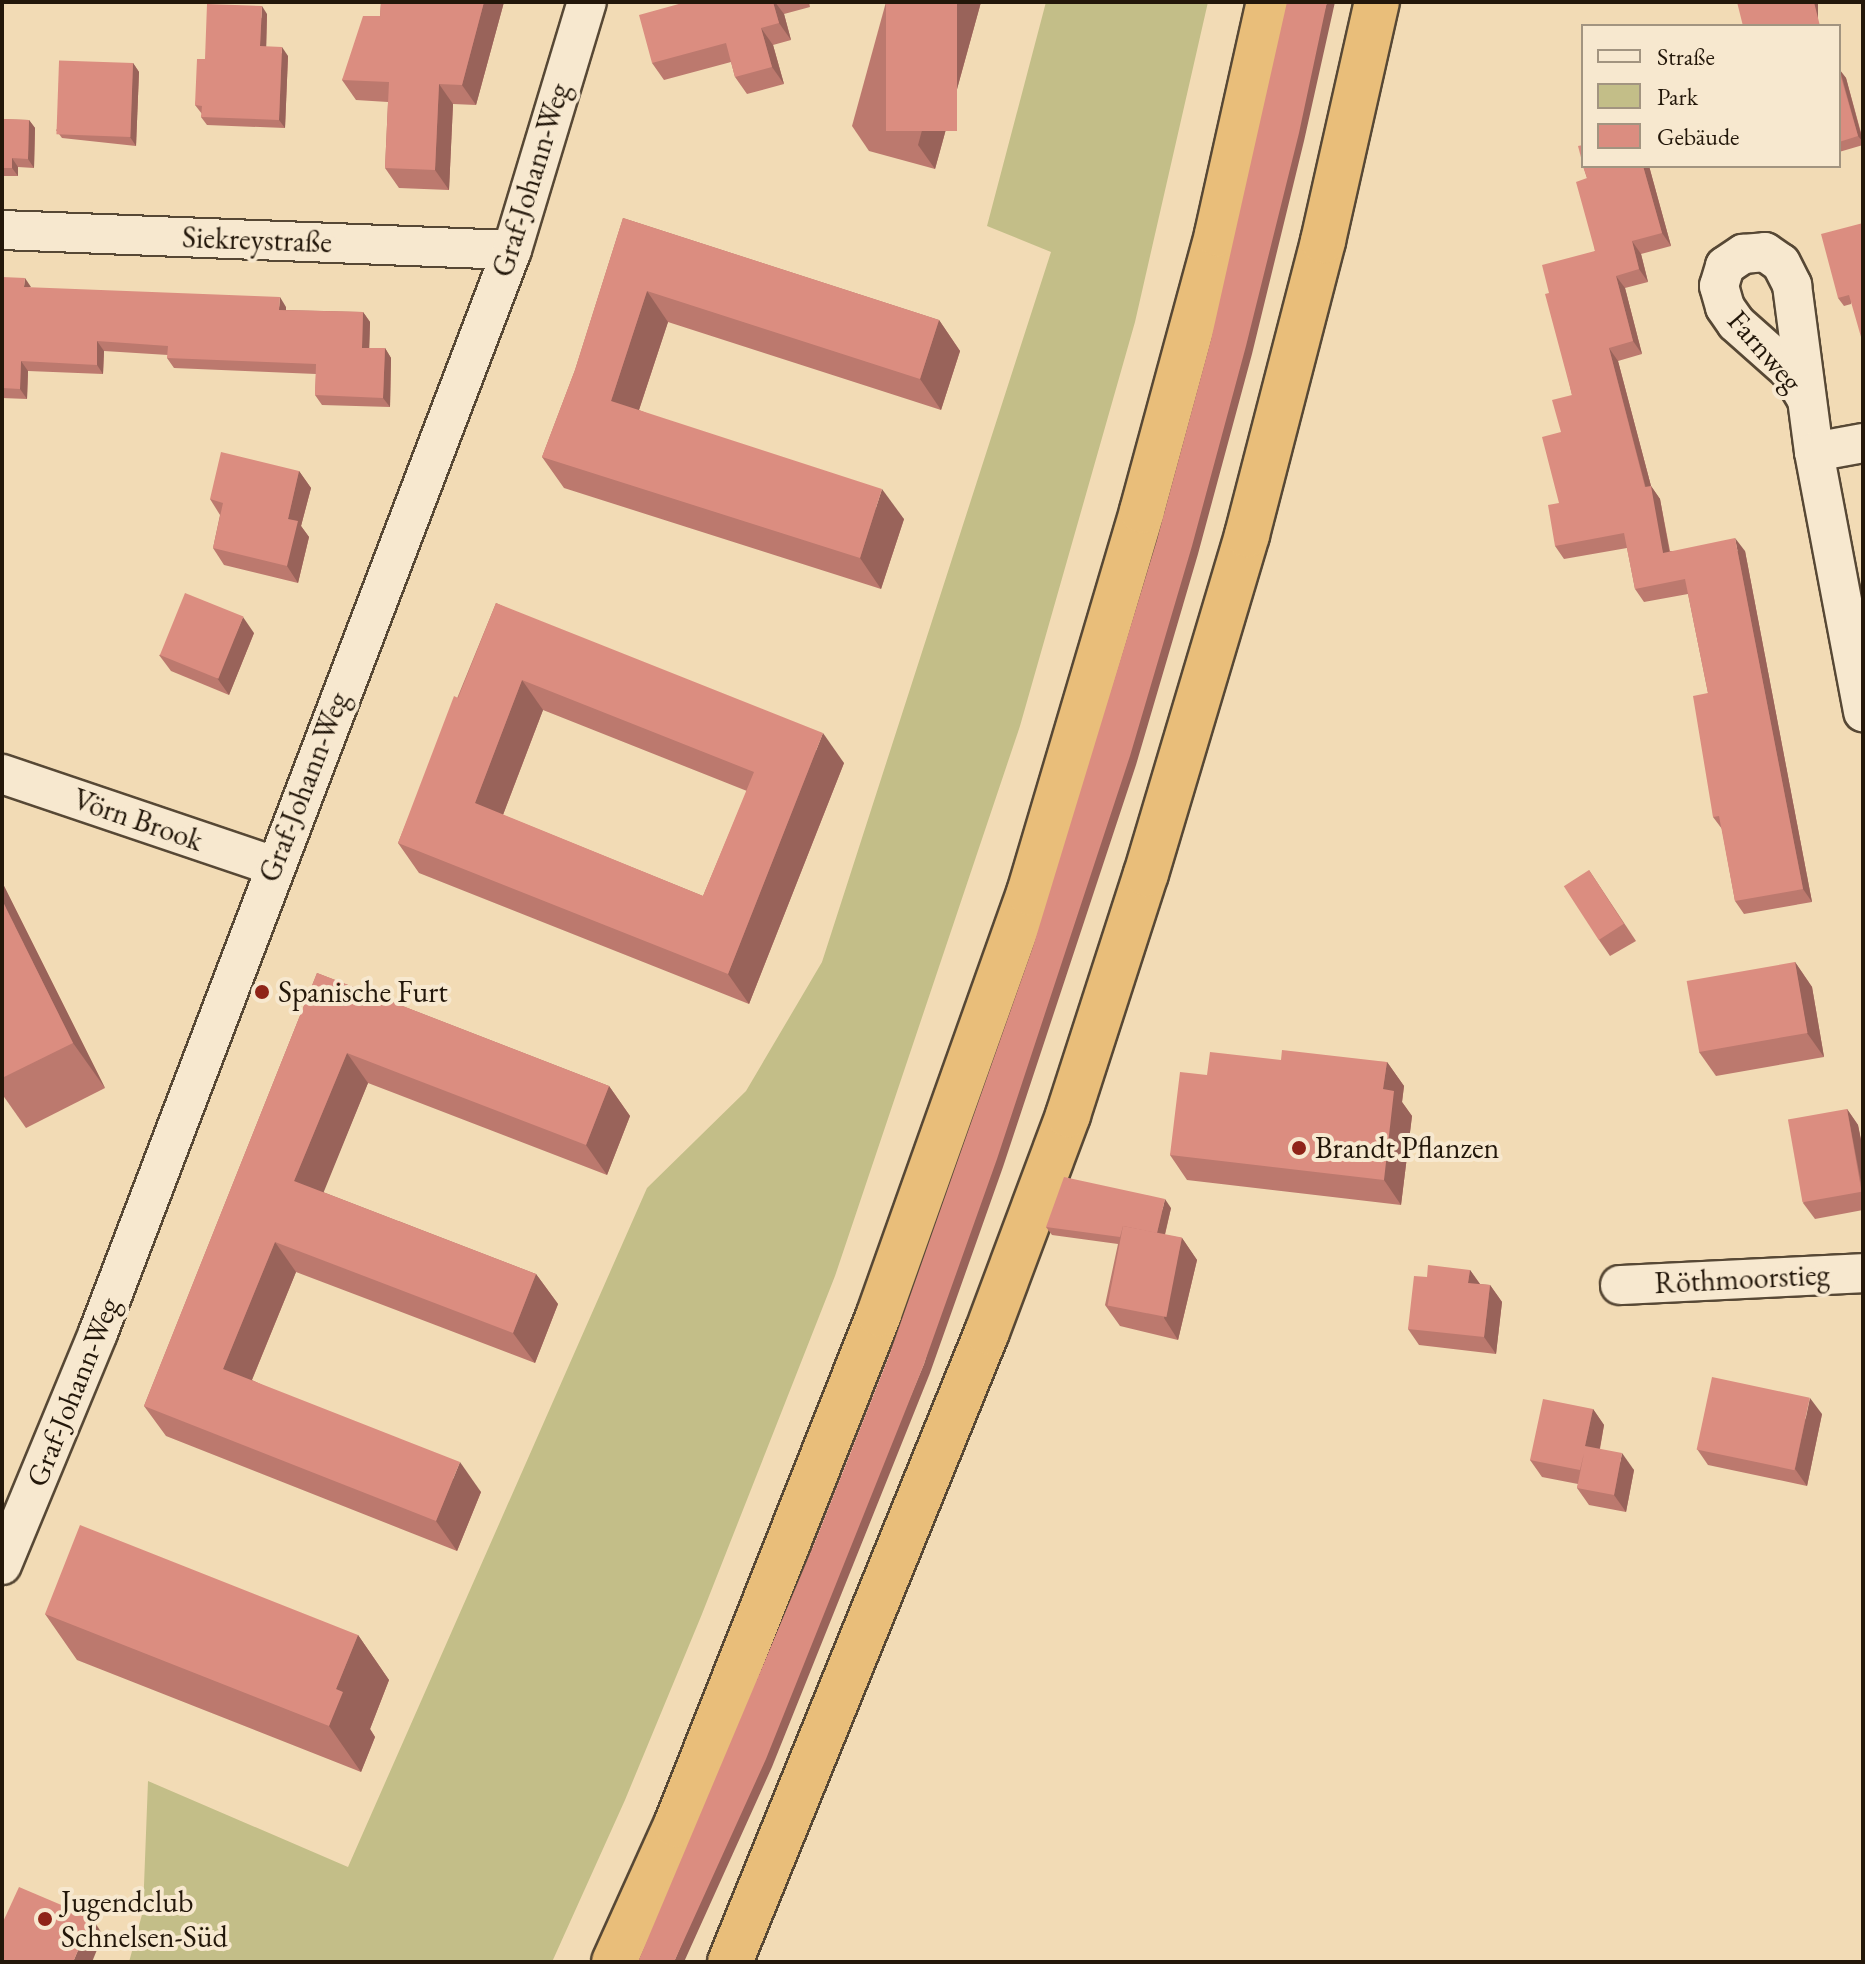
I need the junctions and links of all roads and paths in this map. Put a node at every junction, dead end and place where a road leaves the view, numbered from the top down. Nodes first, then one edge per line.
1 (587, 2) edge
2 (1269, 2) edge
3 (1377, 2) edge
4 (2, 230) edge
5 (512, 250) junction
6 (1806, 398) dead end
7 (1863, 443) edge
8 (1814, 452) junction
9 (1863, 712) edge
10 (2, 774) edge
11 (274, 866) junction
12 (1863, 1273) edge
13 (1620, 1285) dead end
14 (2, 1565) edge
15 (614, 1962) edge
16 (730, 1962) edge

1 - 5 street, Graf-Johann-Weg
2 - 15 highway
3 - 16 highway
4 - 5 street, Siekreystraße
5 - 11 street, Graf-Johann-Weg
6 - 8 street, Farnweg
7 - 8 street
8 - 9 street, Farnweg
10 - 11 street, Vörn Brook
11 - 14 street, Graf-Johann-Weg
12 - 13 street, Röthmoorstieg

